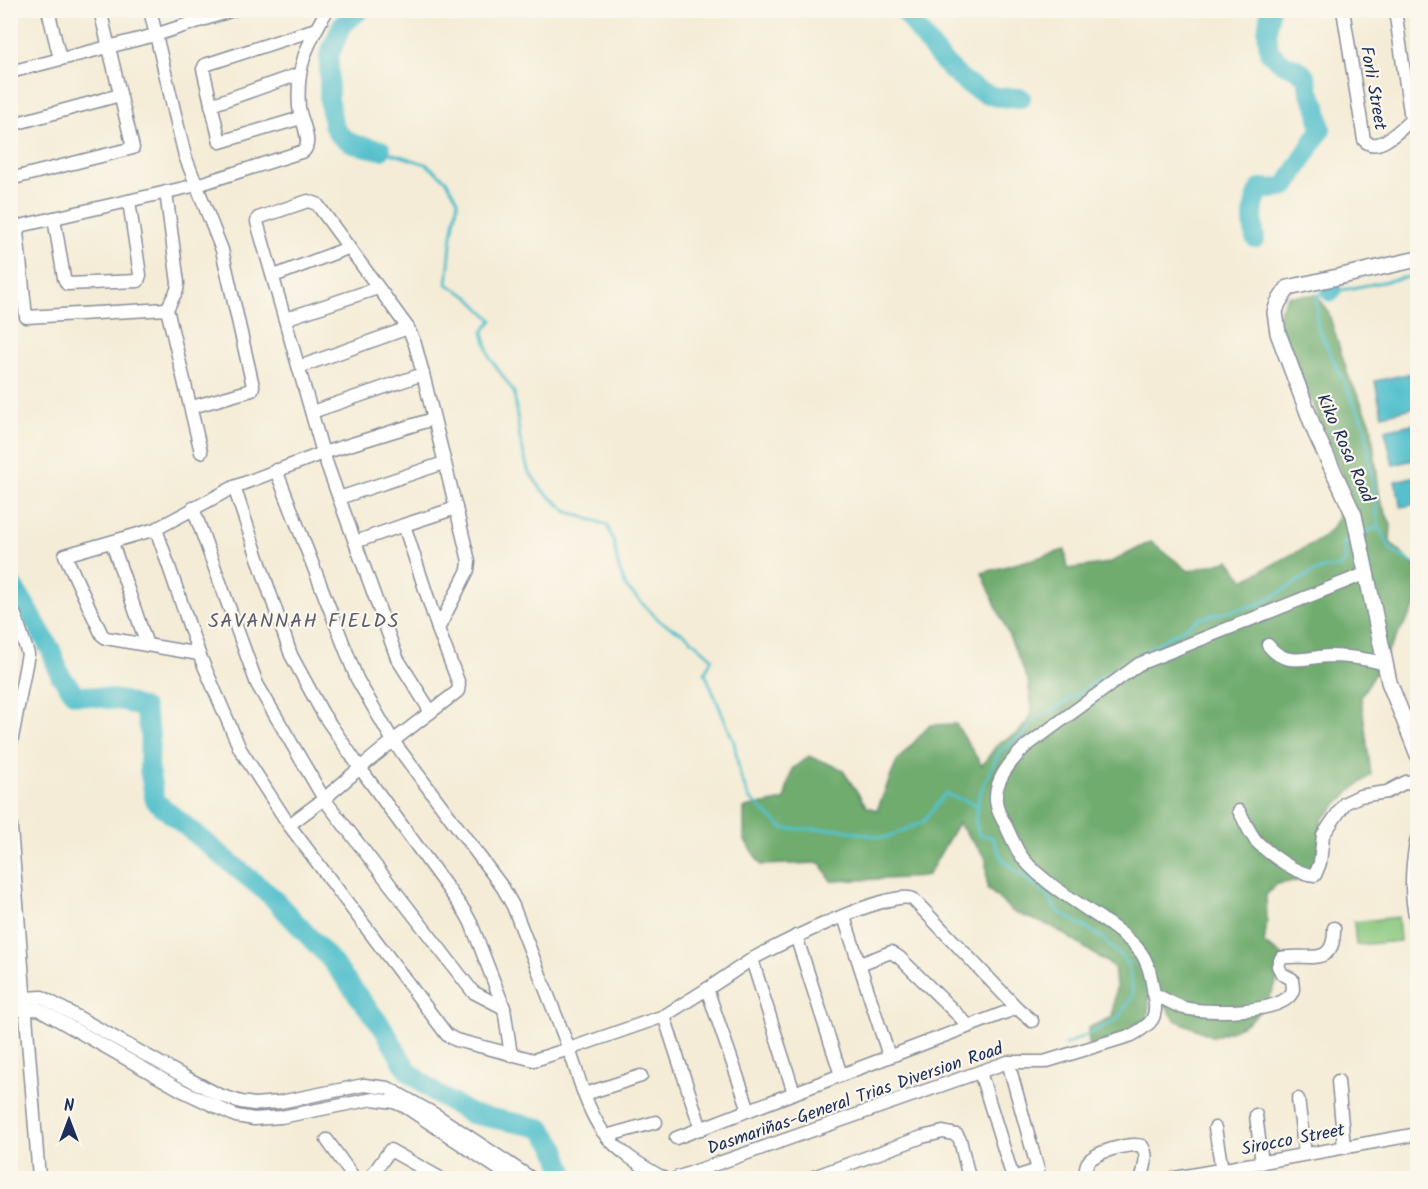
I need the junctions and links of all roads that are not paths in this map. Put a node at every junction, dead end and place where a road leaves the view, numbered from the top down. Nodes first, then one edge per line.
1 (48, 10) edge
2 (100, 10) edge
3 (150, 10) edge
4 (327, 10) edge
5 (1343, 10) edge
6 (1395, 10) edge
7 (230, 11) edge
8 (191, 16) edge
9 (316, 29) junction
10 (155, 35) junction
11 (108, 47) junction
12 (60, 59) junction
13 (11, 71) edge
14 (299, 74) junction
15 (120, 95) junction
16 (211, 105) junction
17 (1414, 116) edge
18 (301, 118) junction
19 (10, 125) edge
20 (10, 179) edge
21 (197, 185) junction
22 (166, 192) junction
23 (129, 201) junction
24 (54, 218) junction
25 (348, 248) junction
26 (1418, 259) edge
27 (274, 276) junction
28 (378, 288) junction
29 (167, 309) junction
30 (285, 320) junction
31 (408, 328) junction
32 (299, 367) junction
33 (423, 374) junction
34 (192, 407) junction
35 (312, 412) junction
36 (433, 419) junction
37 (201, 452) dead end
38 (323, 453) junction
39 (444, 463) junction
40 (276, 470) junction
41 (234, 487) junction
42 (339, 498) junction
43 (193, 508) junction
44 (456, 508) junction
45 (404, 525) junction
46 (156, 529) junction
47 (355, 542) junction
48 (111, 543) junction
49 (1367, 573) junction
50 (10, 609) edge
51 (14, 622) edge
52 (438, 629) junction
53 (147, 645) junction
54 (1268, 645) dead end
55 (200, 654) junction
56 (1386, 664) junction
57 (431, 712) junction
58 (393, 741) junction
59 (10, 748) edge
60 (1418, 755) edge
61 (360, 768) junction
62 (1418, 781) edge
63 (324, 799) junction
64 (1239, 811) dead end
65 (10, 816) edge
66 (289, 825) junction
67 (1418, 840) edge
68 (844, 917) junction
69 (1418, 921) edge
70 (1334, 928) dead end
71 (796, 936) junction
72 (752, 960) junction
73 (860, 964) junction
74 (707, 989) junction
75 (1154, 994) junction
76 (10, 999) edge
77 (26, 1004) junction
78 (504, 1008) junction
79 (1017, 1008) junction
80 (10, 1010) edge
81 (664, 1016) junction
82 (1032, 1021) dead end
83 (969, 1026) junction
84 (569, 1049) junction
85 (511, 1054) junction
86 (889, 1056) junction
87 (1008, 1062) junction
88 (980, 1072) junction
89 (841, 1075) junction
90 (640, 1076) dead end
91 (1338, 1081) dead end
92 (794, 1093) junction
93 (585, 1094) junction
94 (1298, 1099) dead end
95 (749, 1110) junction
96 (1256, 1115) dead end
97 (656, 1122) dead end
98 (1215, 1128) dead end
99 (701, 1129) junction
100 (1418, 1134) edge
101 (606, 1136) junction
102 (676, 1138) dead end
103 (327, 1140) dead end
104 (1344, 1147) junction
105 (1305, 1155) junction
106 (1262, 1163) junction
107 (1222, 1170) junction
108 (840, 1174) edge
109 (658, 1175) edge
110 (436, 1177) edge
111 (1192, 1177) edge
112 (969, 1178) edge
113 (1169, 1178) edge
114 (39, 1179) edge
115 (354, 1179) edge
116 (370, 1179) edge
117 (512, 1179) edge
118 (531, 1179) edge
119 (676, 1179) edge
120 (812, 1179) edge
121 (1087, 1179) edge
122 (1142, 1179) edge

1 - 12 street
2 - 11 street
3 - 10 street
4 - 9 street
5 - 17 street, Forli Street
6 - 17 street
7 - 8 street
8 - 10 street
9 - 14 street
9 - 16 street
10 - 11 street
10 - 21 street
11 - 12 street
11 - 15 street
12 - 13 street
14 - 16 street
14 - 18 street
15 - 19 street
15 - 20 street
16 - 18 street
18 - 21 street
21 - 22 street
21 - 34 street
22 - 23 street
22 - 29 street
23 - 24 street
23 - 24 street
24 - 29 street
25 - 27 street
25 - 27 street
25 - 28 street
26 - 49 street, Kiko Rosa Road
27 - 30 street
28 - 30 street
28 - 31 street
29 - 34 street
30 - 32 street
31 - 32 street
31 - 33 street
32 - 35 street
33 - 35 street
33 - 36 street
34 - 37 street
35 - 38 street
36 - 38 street
36 - 39 street
38 - 40 street
38 - 42 street
39 - 42 street
39 - 44 street
40 - 41 street
40 - 58 street
41 - 43 street
41 - 61 street
42 - 47 street
43 - 46 street
43 - 63 street
44 - 45 street
44 - 52 street
45 - 47 street
45 - 52 street
46 - 48 street
46 - 55 street
47 - 57 street
48 - 53 street
48 - 53 street
49 - 56 street, Kiko Rosa Road
49 - 75 street, Dasmariñas-General Trias Diversion Road
50 - 51 street
51 - 59 street
52 - 57 street
53 - 55 street
54 - 56 street
55 - 66 street
56 - 60 street, Kiko Rosa Road
57 - 58 street
58 - 61 street
58 - 84 street
61 - 63 street
61 - 78 street
62 - 64 street
63 - 66 street
63 - 78 street
65 - 77 street
66 - 85 street
67 - 69 street
68 - 71 street
68 - 73 street
68 - 79 street
70 - 75 street
71 - 72 street
71 - 89 street
72 - 74 street
72 - 92 street
73 - 83 street
73 - 86 street
74 - 81 street
74 - 95 street
75 - 87 street, Dasmariñas-General Trias Diversion Road
76 - 77 street
77 - 80 street
77 - 114 street
77 - 117 street
77 - 118 street
78 - 85 street
79 - 82 street
79 - 83 street
81 - 84 street
81 - 99 street
83 - 86 street
84 - 85 street
84 - 93 street
86 - 89 street
87 - 88 street, Dasmariñas-General Trias Diversion Road
87 - 88 street
88 - 119 street, Dasmariñas-General Trias Diversion Road
89 - 92 street
90 - 93 street
91 - 104 street
92 - 95 street
93 - 101 street
94 - 105 street
95 - 99 street
96 - 106 street
97 - 101 street
98 - 107 street
99 - 102 street
100 - 104 street, Sirocco Street
101 - 109 street
103 - 115 street
104 - 105 street, Sirocco Street
105 - 106 street, Sirocco Street
106 - 107 street, Sirocco Street
107 - 111 street, Sirocco Street
108 - 112 street
108 - 120 street
110 - 116 street
111 - 113 street, Sirocco Street
121 - 122 street

